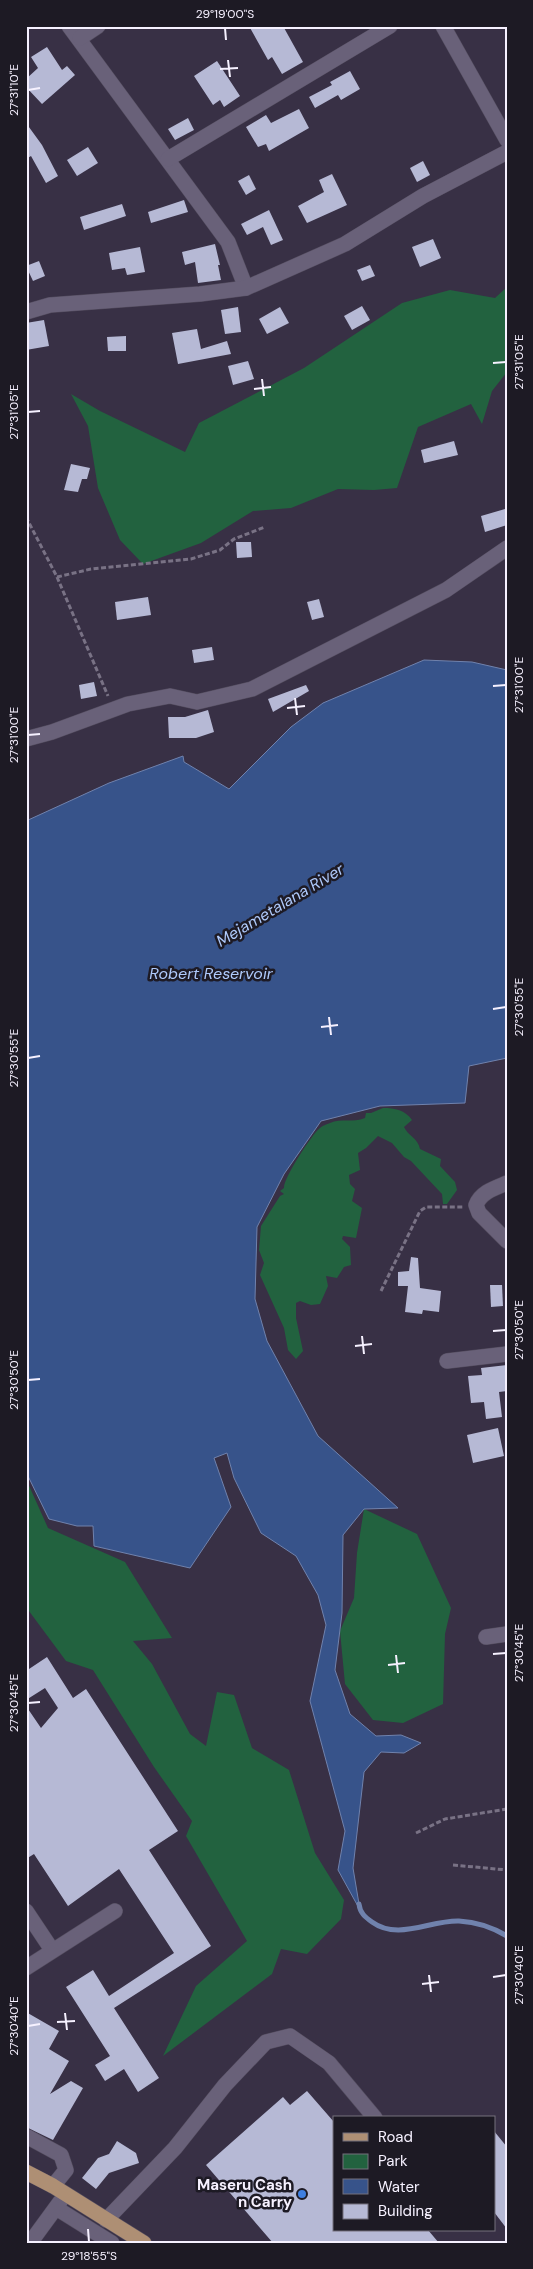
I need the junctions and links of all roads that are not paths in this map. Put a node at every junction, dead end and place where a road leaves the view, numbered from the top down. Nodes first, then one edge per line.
1 (70, 26) edge
2 (98, 26) edge
3 (390, 26) edge
4 (443, 26) edge
5 (80, 38) junction
6 (507, 140) edge
7 (507, 152) edge
8 (168, 159) junction
9 (246, 288) junction
10 (26, 312) edge
11 (507, 548) edge
12 (26, 739) edge
13 (507, 1183) edge
14 (507, 1241) edge
15 (507, 1354) edge
16 (447, 1361) dead end
17 (507, 1634) edge
18 (486, 1637) dead end
19 (26, 1911) edge
20 (114, 1911) dead end
21 (52, 1950) junction
22 (26, 1968) edge
23 (373, 2116) edge
24 (26, 2136) edge
25 (26, 2172) edge
26 (60, 2190) junction
27 (56, 2208) junction
28 (106, 2220) junction
29 (30, 2243) edge
30 (112, 2243) edge
31 (144, 2243) edge

1 - 5 street
2 - 5 street
3 - 8 street
4 - 6 street
5 - 8 street
7 - 9 street
8 - 9 street
9 - 10 street
11 - 12 street
13 - 14 street
15 - 16 street
17 - 18 street
19 - 21 street
20 - 21 street
21 - 22 street
23 - 28 street
24 - 26 street
25 - 26 main road
26 - 27 street
26 - 28 main road
27 - 29 street
27 - 30 street
28 - 31 main road

